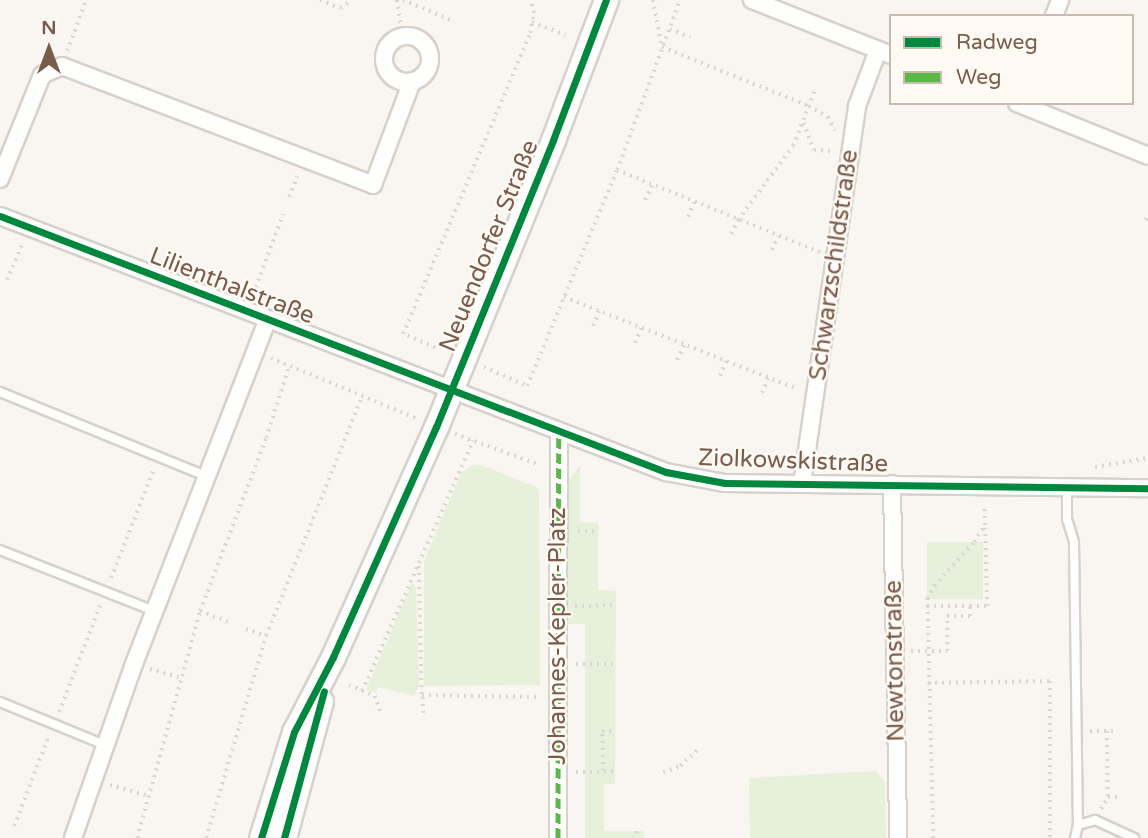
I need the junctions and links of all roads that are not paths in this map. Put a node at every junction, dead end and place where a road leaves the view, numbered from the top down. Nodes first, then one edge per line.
1 (606, 0) edge
2 (752, 0) edge
3 (884, 52) edge
4 (412, 81) junction
5 (1023, 105) edge
6 (1148, 156) edge
7 (0, 179) edge
8 (0, 216) edge
9 (267, 321) junction
10 (0, 391) edge
11 (450, 391) junction
12 (559, 433) junction
13 (208, 477) junction
14 (802, 484) junction
15 (892, 484) junction
16 (1067, 486) junction
17 (1148, 488) edge
18 (0, 550) edge
19 (154, 611) junction
20 (333, 657) junction
21 (0, 702) edge
22 (105, 745) junction
23 (1078, 825) junction
24 (73, 838) edge
25 (261, 838) edge
26 (284, 838) edge
27 (558, 838) edge
28 (898, 838) edge
29 (1074, 838) edge
30 (1134, 838) edge

1 - 11 street, Neuendorfer Straße
2 - 3 street, Schwarzschildstraße
3 - 14 street, Schwarzschildstraße
4 - 4 street
4 - 7 street
5 - 6 street
8 - 9 street, Lilienthalstraße
9 - 11 street, Lilienthalstraße
9 - 13 street
10 - 13 lane
11 - 12 street, Ziolkowskistraße
11 - 20 street, Neuendorfer Straße
12 - 14 street, Ziolkowskistraße
12 - 27 street, Johannes-Kepler-Platz
13 - 19 street
14 - 15 street, Ziolkowskistraße
15 - 16 street, Ziolkowskistraße
15 - 28 street, Newtonstraße
16 - 17 street, Ziolkowskistraße
16 - 23 lane
18 - 19 lane
19 - 22 street
20 - 25 street, Neuendorfer Straße
20 - 26 street, Neuendorfer Straße
21 - 22 lane
22 - 24 street
23 - 29 lane
23 - 30 lane

